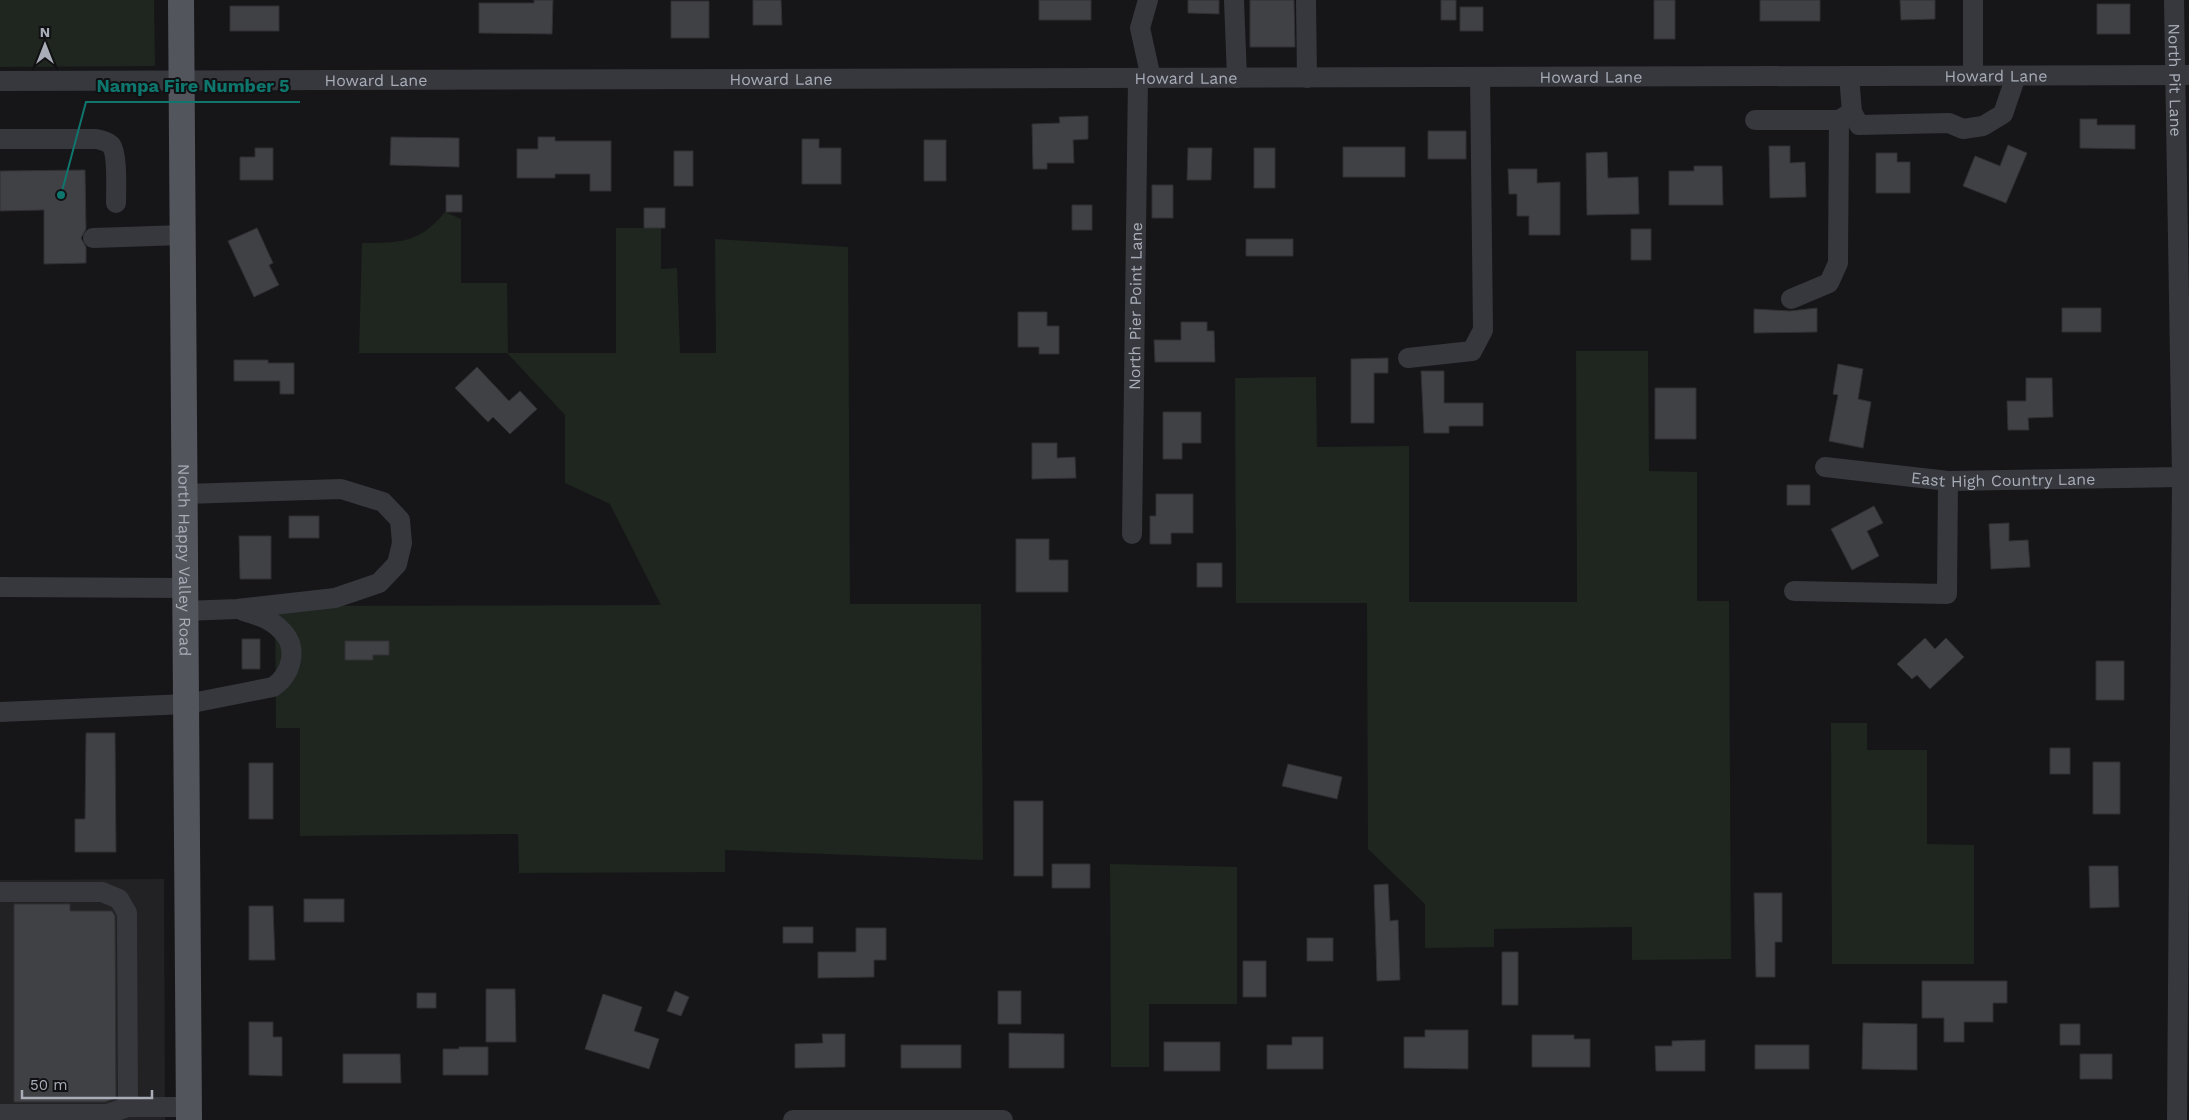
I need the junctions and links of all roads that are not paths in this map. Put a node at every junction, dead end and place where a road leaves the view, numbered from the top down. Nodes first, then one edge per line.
1 (181, 0) edge
2 (1148, 0) edge
3 (1234, 0) edge
4 (1306, 0) edge
5 (1973, 0) edge
6 (2174, 0) edge
7 (2181, 75) edge
8 (1849, 76) junction
9 (1973, 76) junction
10 (2016, 76) junction
11 (1480, 77) junction
12 (1144, 78) junction
13 (1237, 78) junction
14 (1307, 78) junction
15 (0, 81) edge
16 (183, 81) junction
17 (1846, 116) junction
18 (1755, 120) dead end
19 (0, 140) edge
20 (116, 202) dead end
21 (183, 235) junction
22 (93, 238) dead end
23 (1791, 299) dead end
24 (1408, 358) dead end
25 (1825, 467) dead end
26 (2182, 477) junction
27 (1948, 480) junction
28 (185, 494) junction
29 (1132, 534) dead end
30 (0, 587) edge
31 (1794, 591) dead end
32 (186, 600) junction
33 (237, 609) junction
34 (187, 704) junction
35 (0, 712) edge
36 (2185, 712) edge
37 (0, 892) edge
38 (128, 1107) junction
39 (0, 1114) edge
40 (189, 1114) edge
41 (793, 1120) edge
42 (1003, 1120) edge
43 (2177, 1120) edge

1 - 16 main road, North Happy Valley Road
2 - 12 street, North Pier Point Lane
3 - 13 street
4 - 14 street
5 - 9 street
6 - 7 street, North Pit Lane
7 - 10 street, Howard Lane
7 - 26 street, North Pit Lane
8 - 9 street, Howard Lane
8 - 11 street, Howard Lane
8 - 17 street
9 - 10 street, Howard Lane
10 - 17 street
11 - 14 street, Howard Lane
11 - 24 street
12 - 13 street, Howard Lane
12 - 16 street, Howard Lane
12 - 29 street, North Pier Point Lane
13 - 14 street, Howard Lane
15 - 16 street, Howard Lane
16 - 21 main road, North Happy Valley Road
17 - 18 street
17 - 23 street
19 - 20 street
21 - 22 street
21 - 28 main road, North Happy Valley Road
25 - 27 street, East High Country Lane
26 - 27 street, East High Country Lane
26 - 36 street, North Pit Lane
27 - 31 street
28 - 32 main road, North Happy Valley Road
28 - 33 street
30 - 32 street
32 - 33 street
32 - 34 main road, North Happy Valley Road
33 - 34 street
34 - 35 street
34 - 40 main road, North Happy Valley Road
36 - 43 street, North Pit Lane
37 - 38 street
38 - 39 street
38 - 40 street
41 - 42 street

